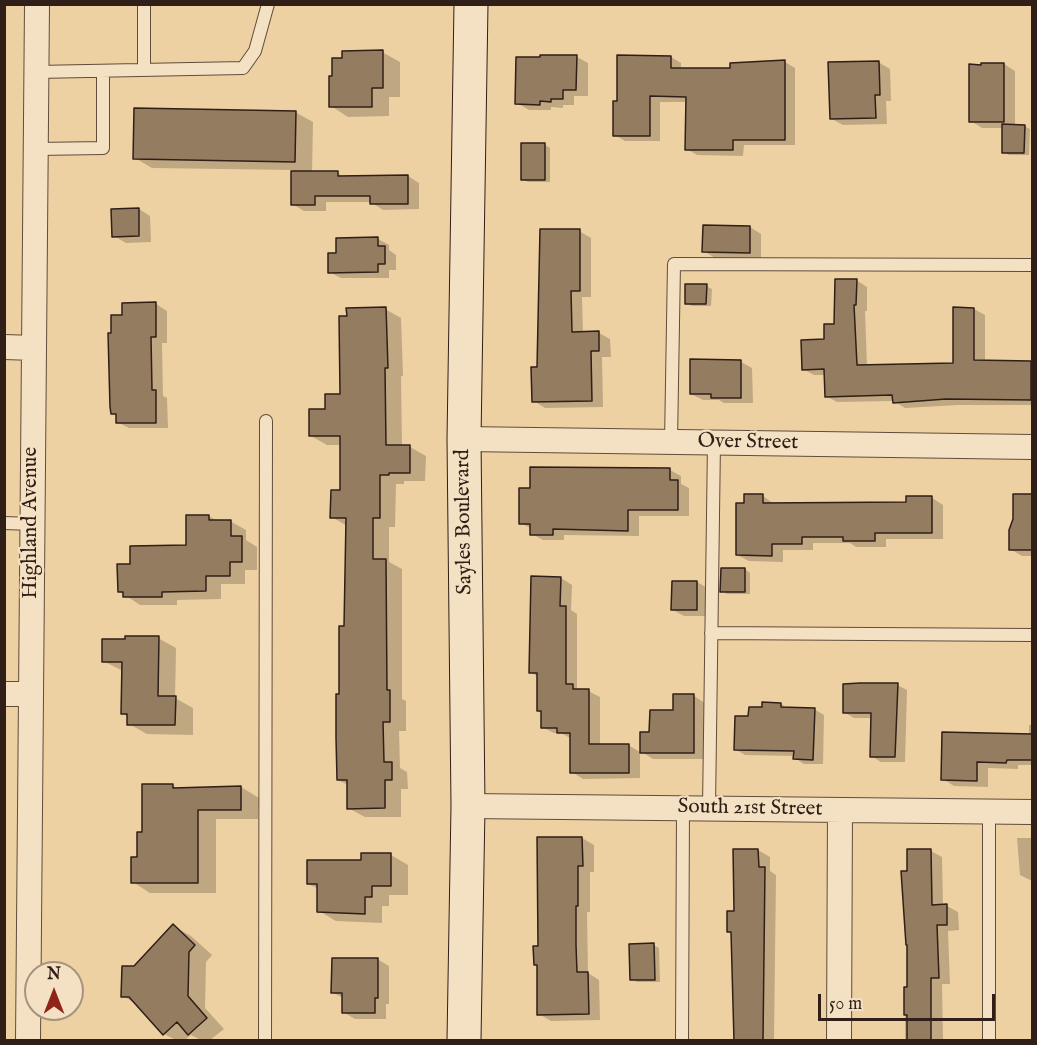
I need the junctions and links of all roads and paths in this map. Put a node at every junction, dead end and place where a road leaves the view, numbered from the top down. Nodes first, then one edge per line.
1 (37, 4) edge
2 (144, 4) edge
3 (268, 4) edge
4 (471, 4) edge
5 (144, 70) junction
6 (103, 71) junction
7 (36, 72) junction
8 (36, 149) junction
9 (1032, 265) edge
10 (4, 347) edge
11 (34, 348) junction
12 (266, 421) dead end
13 (464, 439) junction
14 (671, 441) junction
15 (714, 442) junction
16 (1032, 447) edge
17 (4, 523) edge
18 (32, 524) junction
19 (711, 633) junction
20 (1032, 635) edge
21 (4, 694) edge
22 (31, 694) junction
23 (468, 806) junction
24 (683, 808) junction
25 (709, 808) junction
26 (840, 810) junction
27 (989, 812) junction
28 (1032, 812) edge
29 (28, 1041) edge
30 (265, 1041) edge
31 (464, 1041) edge
32 (682, 1041) edge
33 (840, 1041) edge
34 (989, 1041) edge

1 - 7 street, Highland Avenue
2 - 5 lane
3 - 5 lane
4 - 13 main road, Sayles Boulevard
5 - 6 lane
6 - 7 lane
6 - 8 lane
7 - 8 street, Highland Avenue
8 - 11 street, Highland Avenue
9 - 14 lane
10 - 11 street
11 - 18 street, Highland Avenue
12 - 30 lane
13 - 14 street, Over Street
13 - 23 main road, Sayles Boulevard
14 - 15 street, Over Street
15 - 16 street, Over Street
15 - 19 lane
17 - 18 lane
18 - 22 street, Highland Avenue
19 - 20 lane
19 - 25 lane
21 - 22 street
22 - 29 street, Highland Avenue
23 - 24 street, South 21st Street
23 - 31 main road, Sayles Boulevard
24 - 25 street, South 21st Street
24 - 32 lane
25 - 26 street, South 21st Street
26 - 27 street, South 21st Street
26 - 33 street
27 - 28 street, South 21st Street
27 - 34 lane

